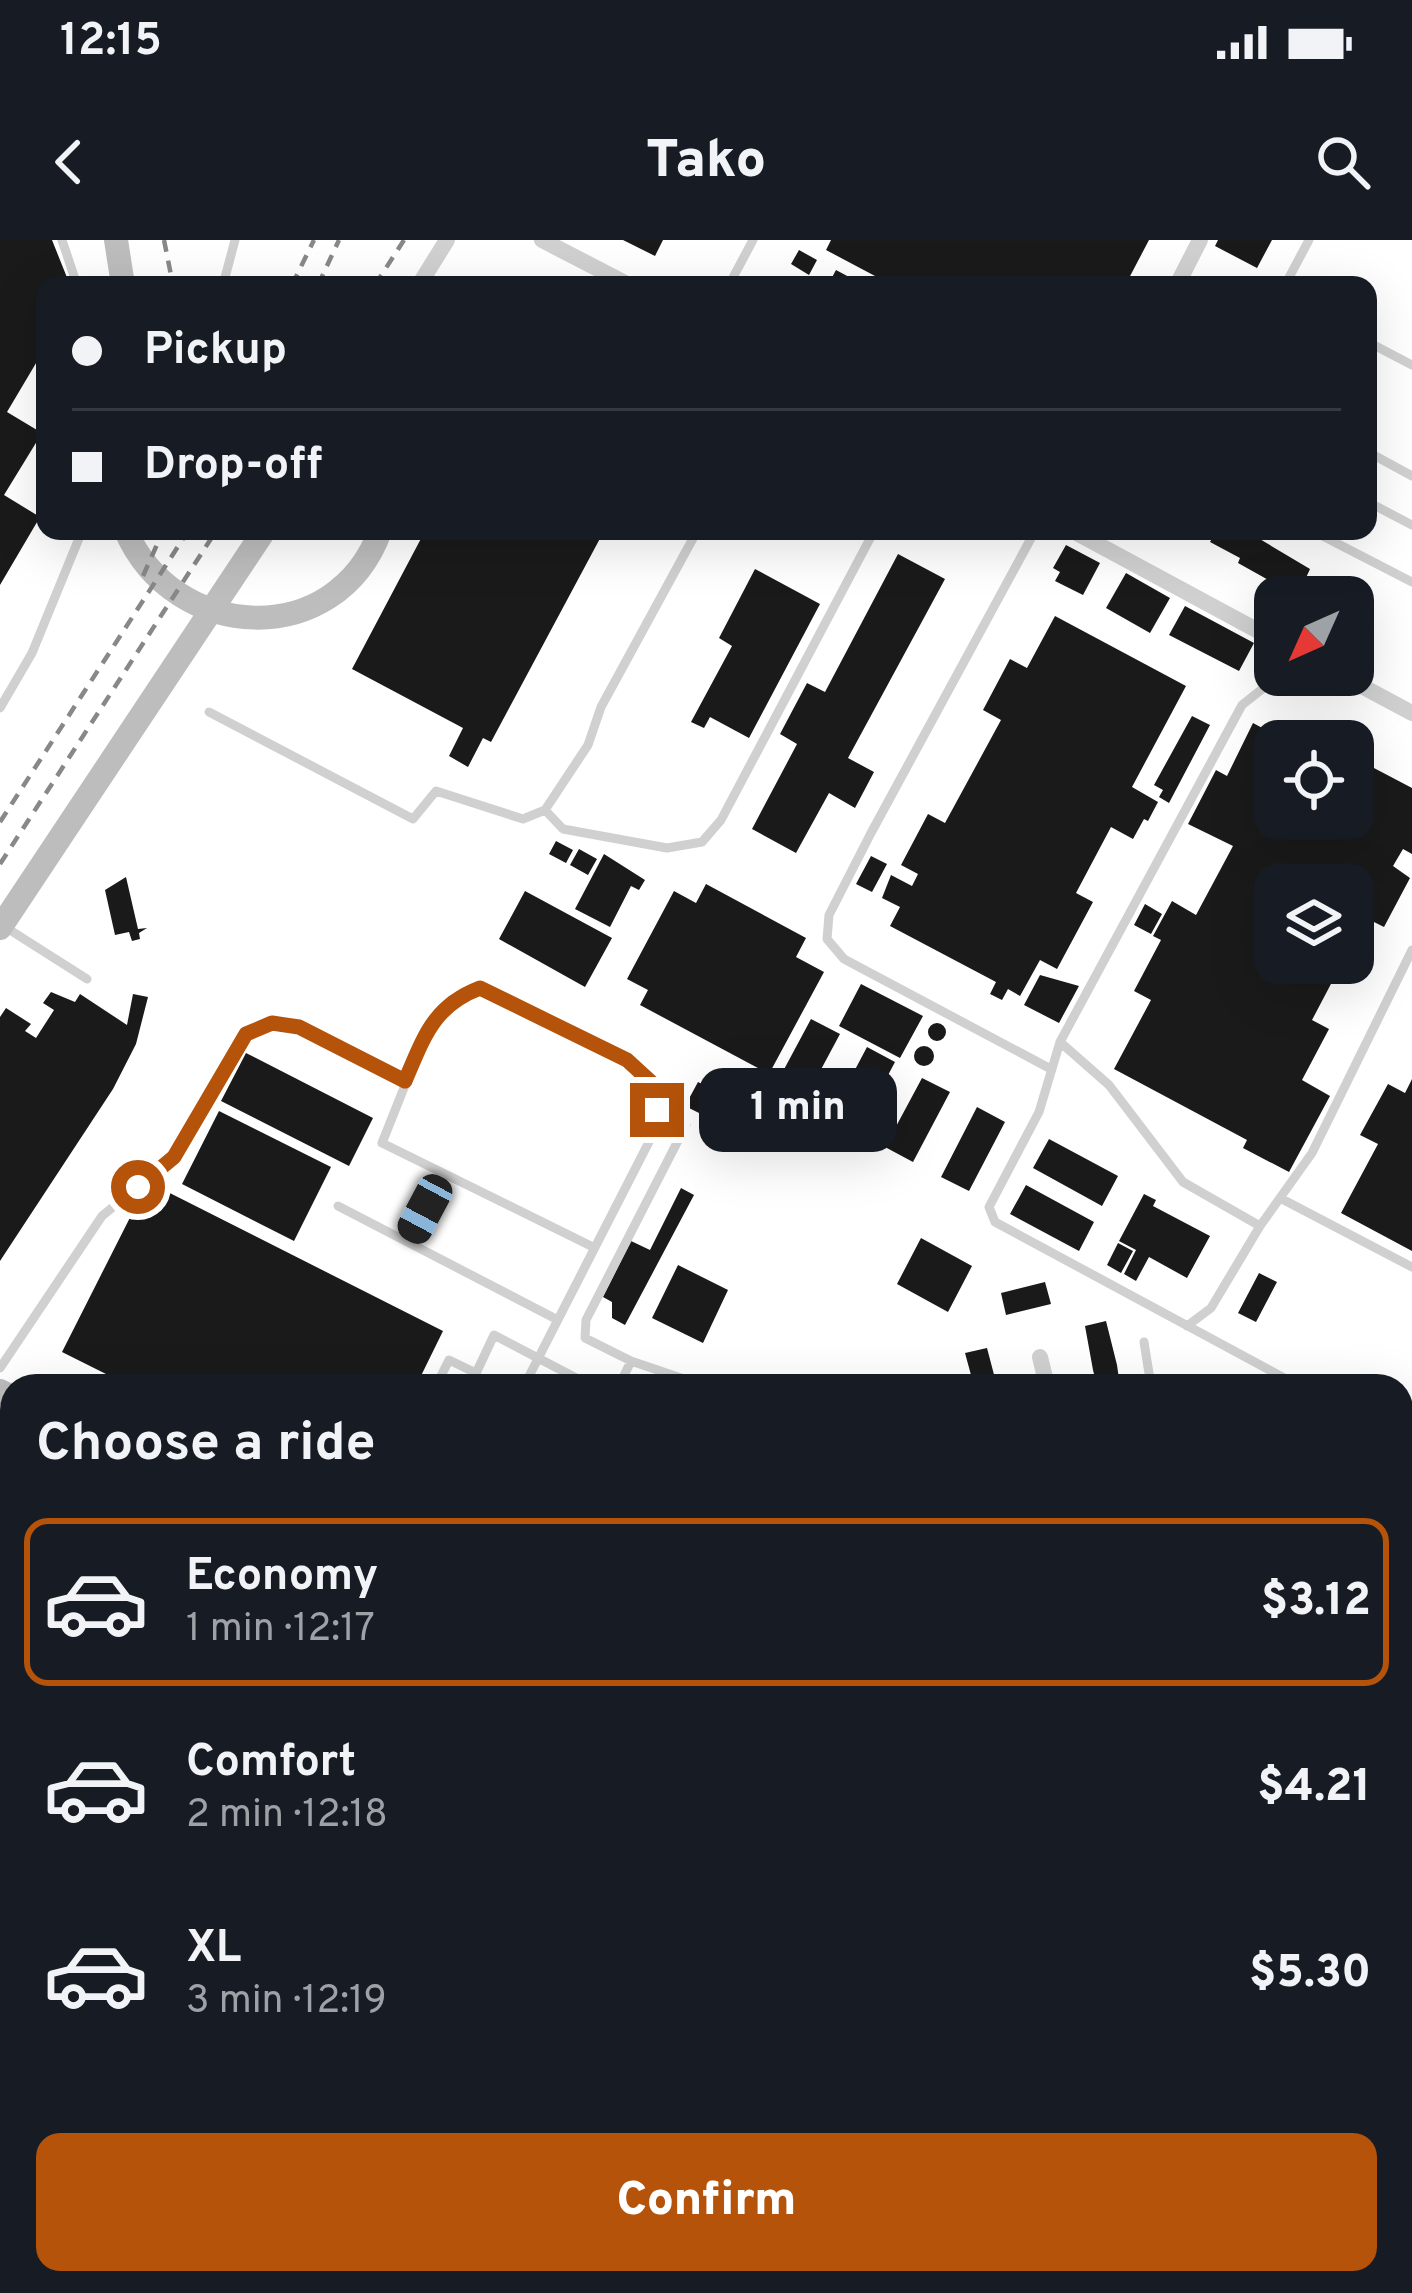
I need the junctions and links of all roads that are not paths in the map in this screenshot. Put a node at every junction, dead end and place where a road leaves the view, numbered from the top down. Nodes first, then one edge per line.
1 (62, 240) edge
2 (116, 240) edge
3 (235, 240) edge
4 (447, 240) edge
5 (542, 240) edge
6 (753, 240) edge
7 (1200, 240) edge
8 (1309, 240) edge
9 (74, 276) edge
10 (122, 276) edge
11 (225, 276) edge
12 (425, 276) edge
13 (612, 276) edge
14 (734, 276) edge
15 (1182, 276) edge
16 (1290, 276) edge
17 (1377, 346) edge
18 (1412, 364) edge
19 (1377, 457) edge
20 (1412, 476) edge
21 (1377, 507) edge
22 (1412, 525) edge
23 (78, 540) edge
24 (130, 540) edge
25 (258, 540) edge
26 (375, 540) edge
27 (692, 540) edge
28 (869, 540) edge
29 (1030, 540) edge
30 (1090, 540) edge
31 (1330, 540) edge
32 (1412, 582) edge
33 (1254, 629) edge
34 (1374, 692) edge
35 (1254, 696) edge
36 (0, 708) edge
37 (209, 712) dead end
38 (1412, 712) edge
39 (545, 810) junction
40 (1, 927) edge
41 (1412, 950) edge
42 (87, 979) dead end
43 (1060, 1042) junction
44 (1049, 1068) junction
45 (405, 1081) junction
46 (686, 1125) dead end
47 (442, 1176) junction
48 (1280, 1198) junction
49 (338, 1206) dead end
50 (1260, 1226) junction
51 (408, 1241) junction
52 (592, 1247) junction
53 (1412, 1267) edge
54 (556, 1319) junction
55 (1187, 1326) junction
56 (1144, 1342) dead end
57 (1040, 1357) dead end
58 (537, 1358) junction
59 (631, 1361) junction
60 (0, 1368) edge
61 (476, 1373) joint
62 (442, 1374) edge
63 (530, 1374) edge
64 (567, 1374) edge
65 (625, 1374) edge
66 (669, 1374) edge
67 (1045, 1374) edge
68 (1149, 1374) edge
69 (1277, 1374) edge

1 - 9 lane
2 - 10 street
3 - 11 lane
4 - 12 street
5 - 13 street
6 - 14 lane
7 - 15 street
8 - 16 lane
17 - 18 lane
19 - 20 lane
21 - 22 lane
23 - 36 lane
24 - 26 street
25 - 40 street
27 - 39 lane
28 - 39 lane
29 - 44 lane
30 - 33 street
31 - 32 lane
34 - 38 street
35 - 43 lane
37 - 39 lane
40 - 42 lane
41 - 48 lane
43 - 44 lane
43 - 50 lane
44 - 55 lane
45 - 47 lane
45 - 52 lane
45 - 60 lane
46 - 59 lane
47 - 51 lane
47 - 52 lane
48 - 50 lane
48 - 53 lane
49 - 51 lane
50 - 55 lane
51 - 54 lane
52 - 54 lane
54 - 58 lane
55 - 69 lane
56 - 68 lane
57 - 67 street
58 - 61 lane
58 - 63 lane
58 - 64 lane
59 - 65 lane
59 - 66 lane
61 - 62 lane

